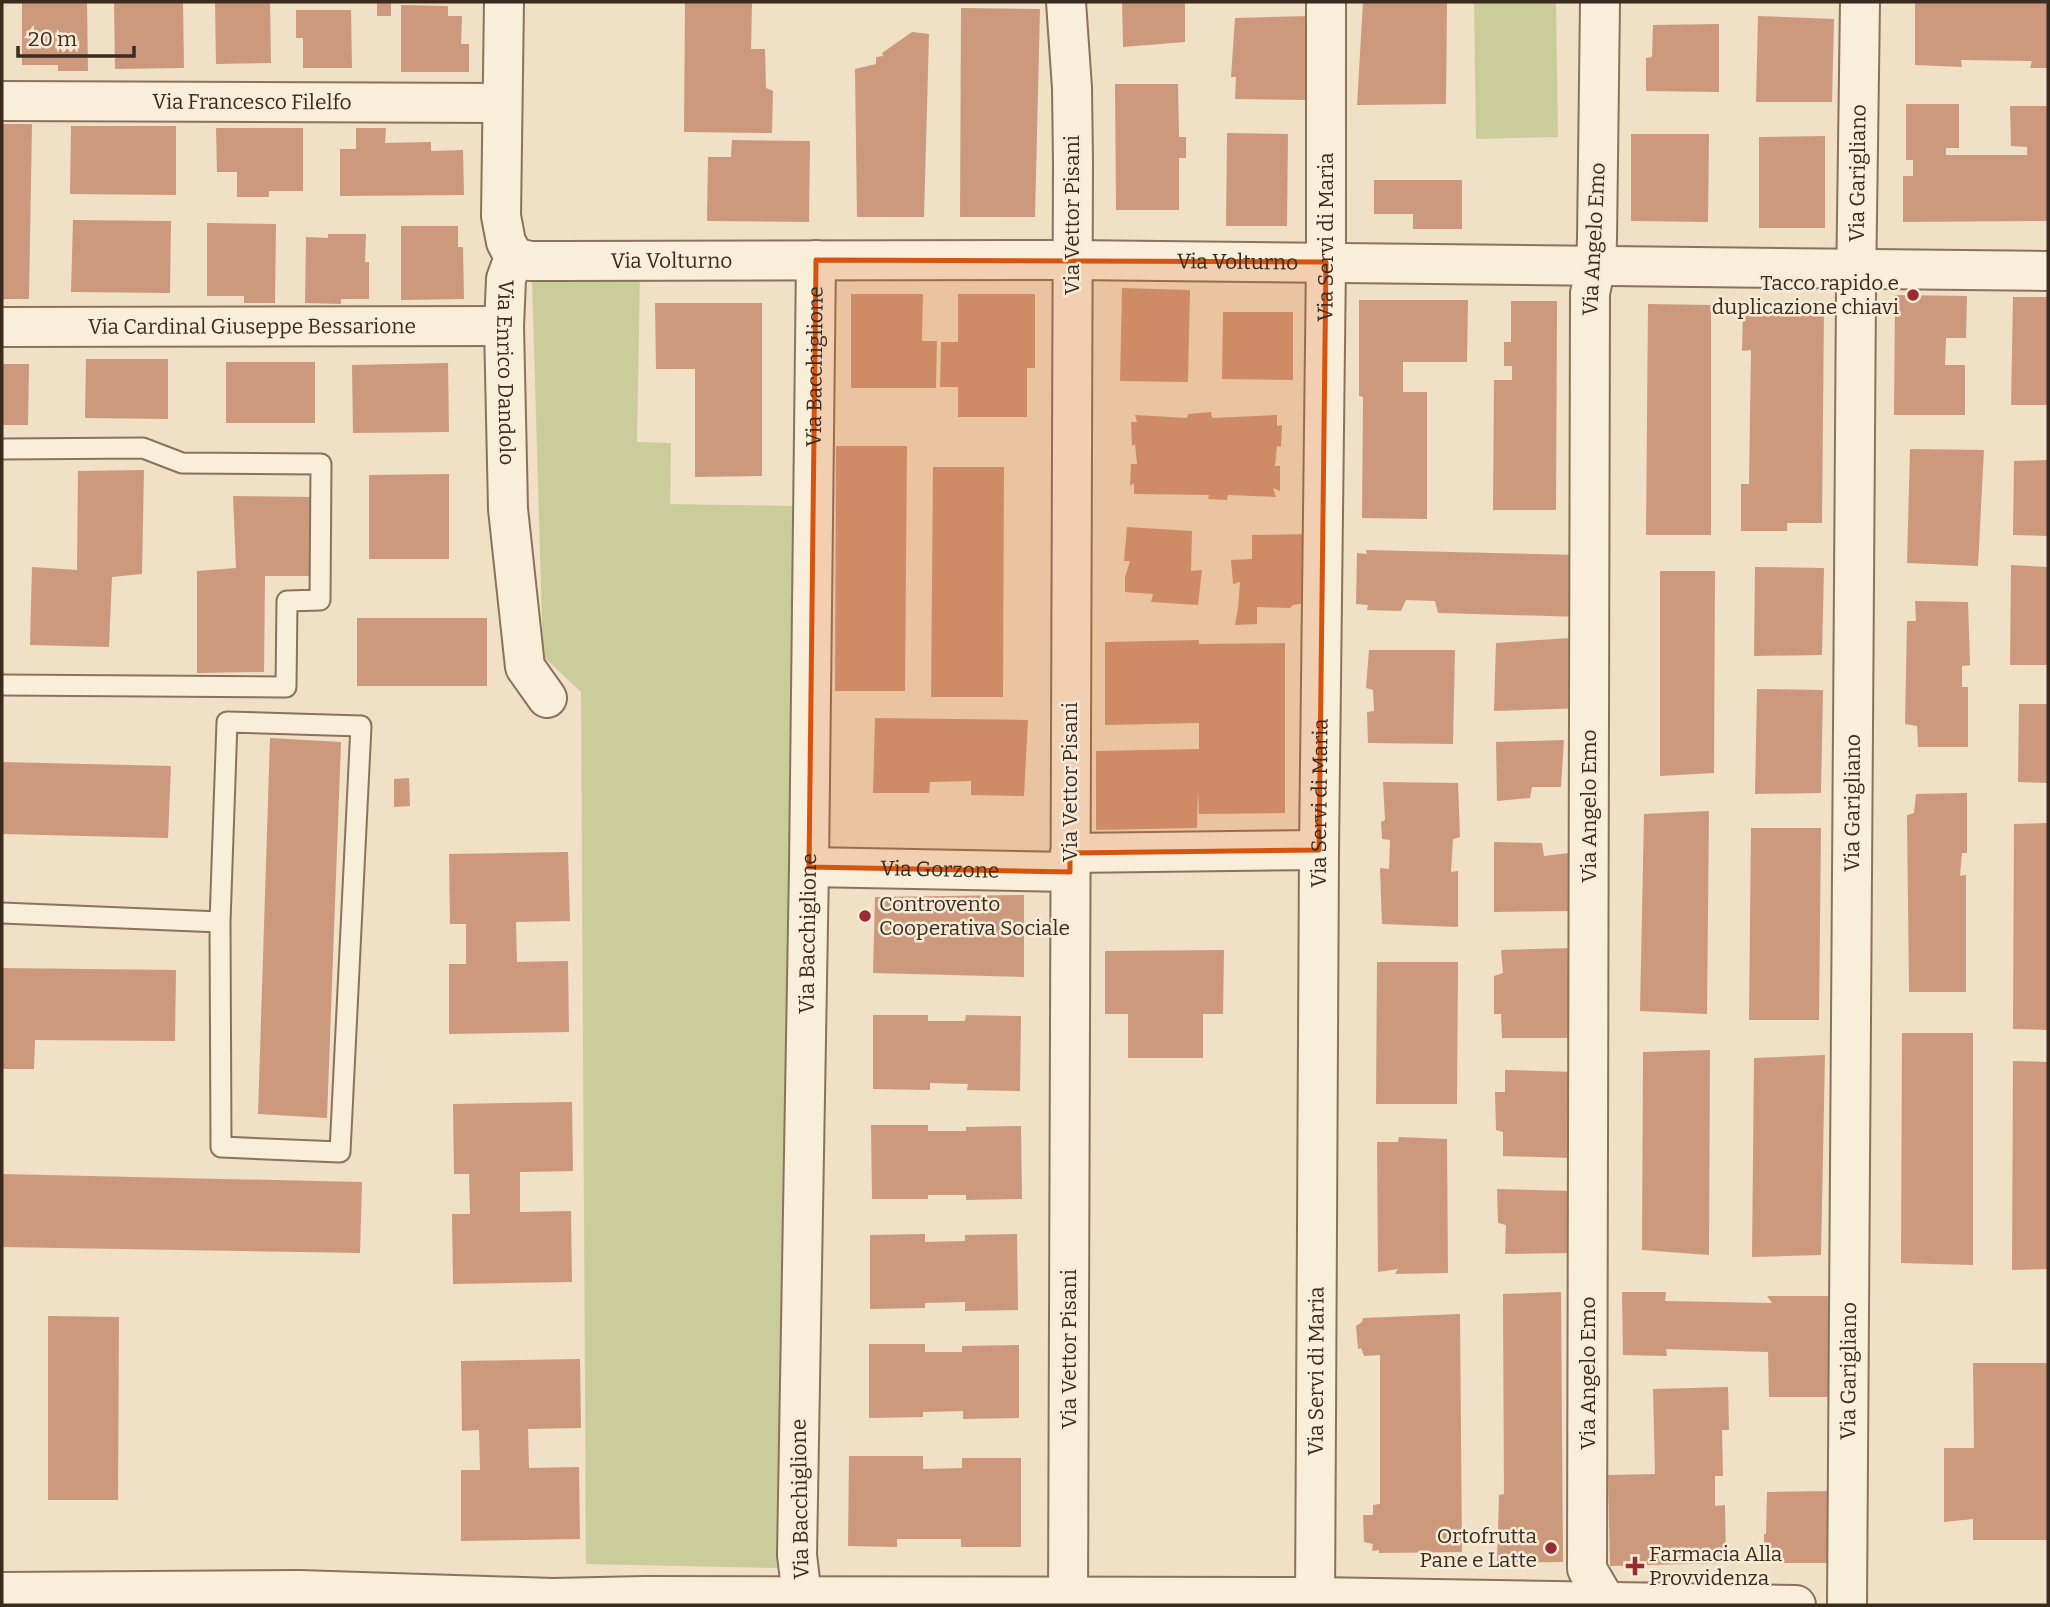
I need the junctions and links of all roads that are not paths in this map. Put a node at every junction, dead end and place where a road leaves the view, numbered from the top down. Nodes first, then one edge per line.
1 (504, 2) edge
2 (1066, 2) edge
3 (1326, 2) edge
4 (1600, 2) edge
5 (1860, 2) edge
6 (2, 101) edge
7 (502, 103) junction
8 (513, 257) junction
9 (816, 260) junction
10 (1072, 260) junction
11 (1326, 262) junction
12 (1595, 266) junction
13 (1856, 269) junction
14 (2048, 271) edge
15 (504, 326) junction
16 (2, 327) edge
17 (2, 449) edge
18 (2, 685) edge
19 (547, 698) dead end
20 (1319, 850) junction
21 (1070, 862) junction
22 (809, 867) junction
23 (2, 913) edge
24 (220, 922) junction
25 (2, 1592) edge
26 (307, 1598) edge
27 (1068, 1601) edge
28 (1315, 1601) edge
29 (555, 1602) edge
30 (802, 1602) edge
31 (1608, 1604) edge
32 (1796, 1605) edge
33 (1847, 1605) edge

1 - 7 street, Via Enrico Dandolo
2 - 10 street, Via Vettor Pisani
3 - 11 street, Via Servi di Maria
4 - 12 street, Via Angelo Emo
5 - 13 street, Via Garigliano
6 - 7 street, Via Francesco Filelfo
7 - 8 street, Via Enrico Dandolo
8 - 9 street, Via Volturno
8 - 15 street, Via Enrico Dandolo
9 - 10 street, Via Volturno
9 - 22 street, Via Bacchiglione
10 - 11 street, Via Volturno
10 - 21 street, Via Vettor Pisani
11 - 12 street, Via Volturno
11 - 20 street, Via Servi di Maria
12 - 13 street, Via Volturno
12 - 31 street, Via Angelo Emo
13 - 14 street, Via Volturno
13 - 33 street, Via Garigliano
15 - 16 street, Via Cardinal Giuseppe Bessarione
15 - 19 street, Via Enrico Dandolo
17 - 18 lane
20 - 21 street, Via Gorzone
20 - 28 street, Via Servi di Maria
21 - 22 street, Via Gorzone
21 - 27 street, Via Vettor Pisani
22 - 30 street, Via Bacchiglione
23 - 24 lane
24 - 24 lane
25 - 26 street
26 - 29 street
27 - 28 street
27 - 30 street
28 - 31 street
29 - 30 street
31 - 32 street

